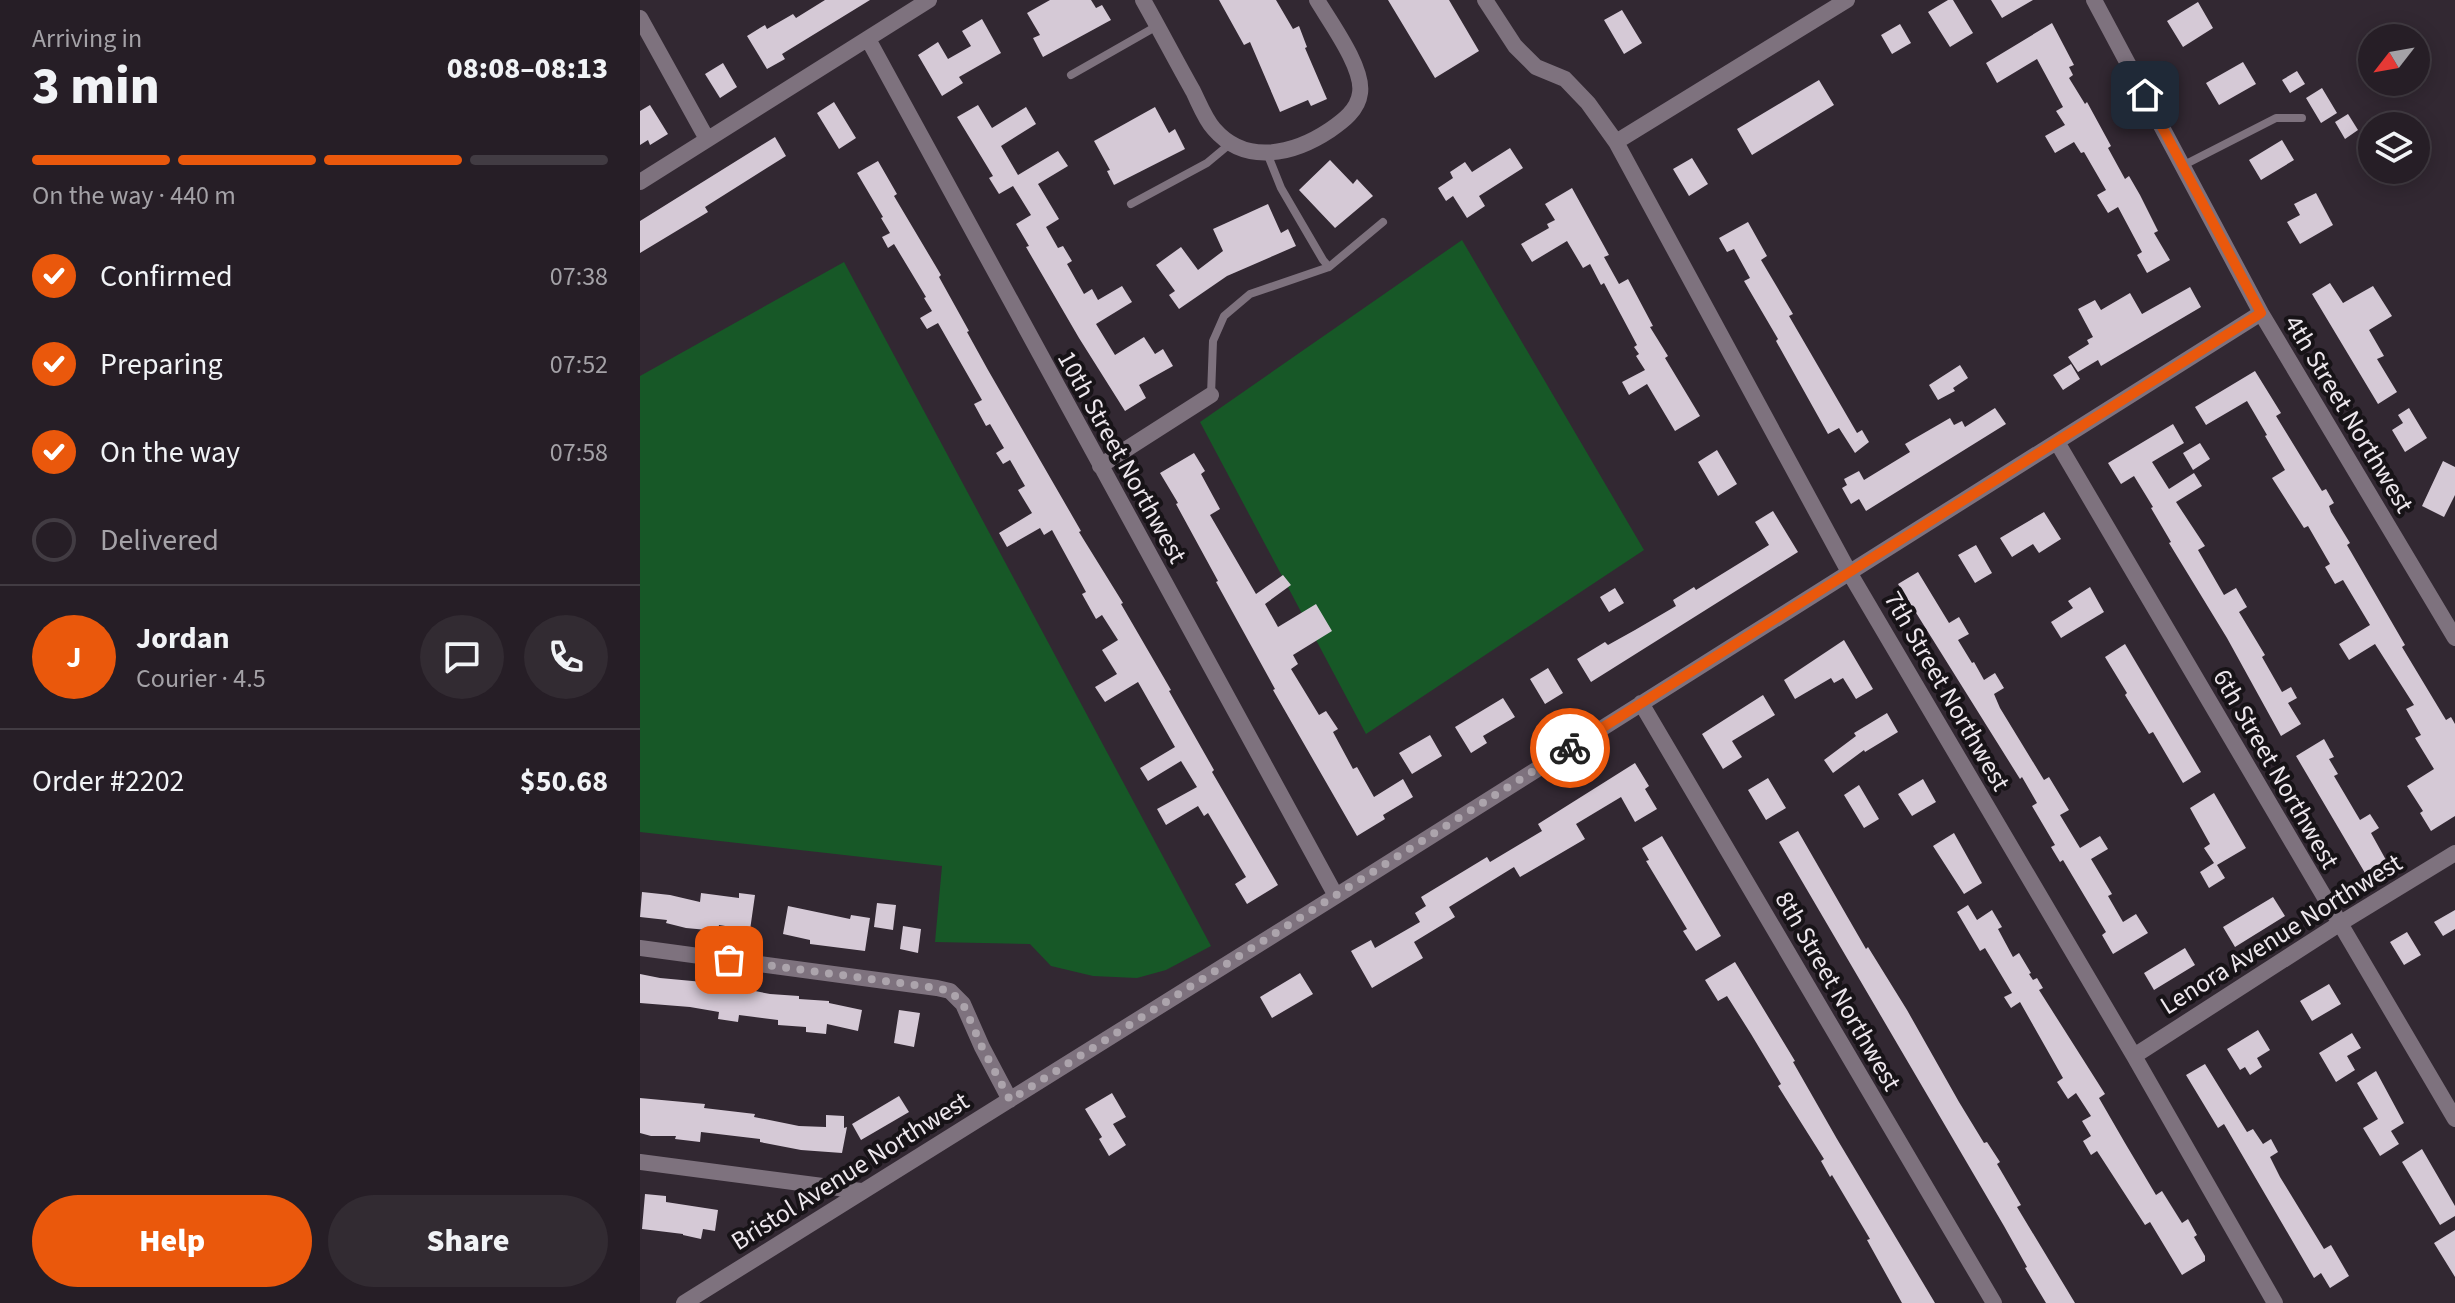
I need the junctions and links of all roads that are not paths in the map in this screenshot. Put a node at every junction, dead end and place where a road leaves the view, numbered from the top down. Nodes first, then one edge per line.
1 (929, 0) edge
2 (1143, 0) edge
3 (1317, 0) edge
4 (1485, 0) edge
5 (1847, 0) edge
6 (2094, 0) edge
7 (1823, 6) edge
8 (640, 18) edge
9 (1157, 26) junction
10 (868, 39) junction
11 (1071, 75) dead end
12 (2302, 118) dead end
13 (707, 139) junction
14 (1232, 142) junction
15 (1616, 142) junction
16 (1267, 153) junction
17 (2182, 166) junction
18 (640, 182) edge
19 (1131, 204) dead end
20 (1383, 222) dead end
21 (1329, 267) junction
22 (2261, 313) junction
23 (1211, 395) joint
24 (2057, 442) junction
25 (1100, 466) junction
26 (1849, 572) junction
27 (2452, 624) edge
28 (1641, 703) junction
29 (2455, 853) edge
30 (1336, 896) junction
31 (2339, 924) junction
32 (640, 948) edge
33 (2134, 1056) junction
34 (1010, 1100) junction
35 (2455, 1119) edge
36 (640, 1162) edge
37 (861, 1191) junction
38 (684, 1303) edge
39 (1994, 1303) edge
40 (2275, 1303) edge

1 - 10 street
2 - 9 street
3 - 16 street
4 - 15 street, 7th Street Northwest
5 - 7 street
6 - 17 street, 4th Street Northwest
7 - 15 street
8 - 13 street
9 - 11 lane
9 - 14 street
10 - 13 street
10 - 25 street, 10th Street Northwest
12 - 17 lane
13 - 18 street
14 - 16 street
14 - 19 lane
15 - 26 street, 7th Street Northwest
16 - 21 lane
17 - 22 street, 4th Street Northwest
20 - 21 lane
21 - 23 lane
22 - 24 street, Bristol Avenue Northwest
22 - 27 street, 4th Street Northwest
23 - 25 street
24 - 26 street, Bristol Avenue Northwest
24 - 31 street, 6th Street Northwest
25 - 30 street, 10th Street Northwest
26 - 28 street, Bristol Avenue Northwest
26 - 33 street, 7th Street Northwest
28 - 30 street, Bristol Avenue Northwest
28 - 39 street, 8th Street Northwest
29 - 31 street, Lenora Avenue Northwest
30 - 34 street, Bristol Avenue Northwest
31 - 33 street, Lenora Avenue Northwest
31 - 35 street, 6th Street Northwest
32 - 34 street
33 - 40 street, 7th Street Northwest
34 - 37 street, Bristol Avenue Northwest
36 - 37 street
37 - 38 street, Bristol Avenue Northwest

